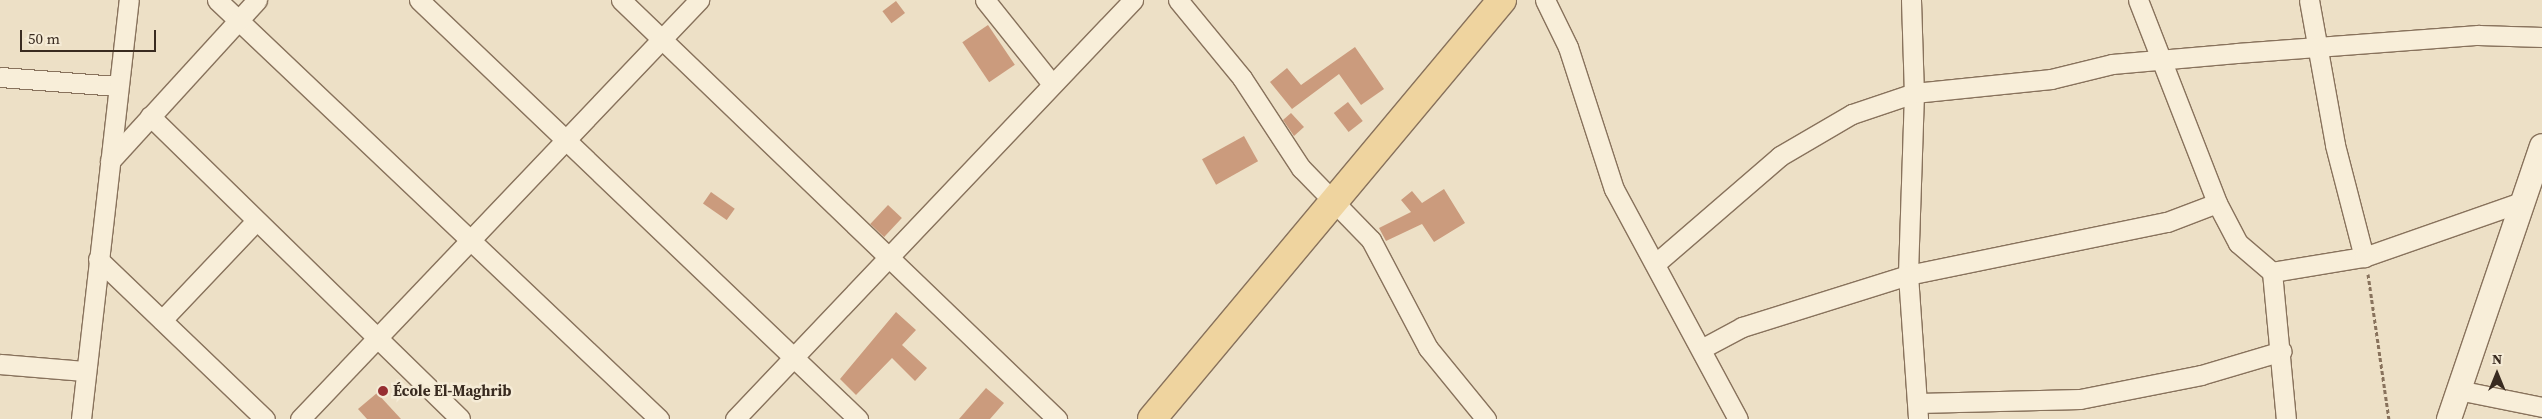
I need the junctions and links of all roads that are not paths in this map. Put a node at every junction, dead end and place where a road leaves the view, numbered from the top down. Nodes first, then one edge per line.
1 (129, 0) edge
2 (217, 0) edge
3 (257, 0) edge
4 (419, 0) edge
5 (621, 0) edge
6 (699, 0) edge
7 (985, 0) edge
8 (1133, 0) edge
9 (1178, 0) edge
10 (1502, 0) edge
11 (1545, 0) edge
12 (1911, 0) edge
13 (2138, 0) edge
14 (2309, 0) edge
15 (238, 20) junction
16 (2542, 37) edge
17 (664, 39) junction
18 (2318, 46) junction
19 (2163, 61) junction
20 (0, 76) edge
21 (1052, 84) junction
22 (117, 86) junction
23 (1914, 93) junction
24 (150, 116) junction
25 (566, 140) junction
26 (2542, 146) edge
27 (110, 161) junction
28 (2524, 201) junction
29 (1333, 203) junction
30 (2217, 203) junction
31 (256, 221) junction
32 (471, 240) junction
33 (2364, 257) junction
34 (885, 258) junction
35 (98, 259) junction
36 (1655, 264) junction
37 (2272, 272) junction
38 (1908, 275) junction
39 (162, 320) junction
40 (377, 340) junction
41 (1701, 348) junction
42 (2282, 351) junction
43 (792, 357) junction
44 (0, 364) edge
45 (84, 371) junction
46 (2458, 390) junction
47 (2542, 407) edge
48 (1918, 411) edge
49 (81, 419) edge
50 (265, 419) edge
51 (300, 419) edge
52 (460, 419) edge
53 (659, 419) edge
54 (735, 419) edge
55 (858, 419) edge
56 (1057, 419) edge
57 (1152, 419) edge
58 (1486, 419) edge
59 (1738, 419) edge
60 (2286, 419) edge
61 (2449, 419) edge

1 - 22 street
2 - 15 street
3 - 15 street
4 - 25 street
5 - 17 street
6 - 17 street
7 - 21 street
8 - 21 street
9 - 29 street
10 - 29 main road
11 - 36 street
12 - 23 street
13 - 19 street
14 - 18 street
15 - 24 street
15 - 32 street
16 - 18 street
17 - 25 street
17 - 34 street
18 - 19 street
18 - 33 street
19 - 23 street
19 - 30 street
20 - 22 street
21 - 34 street
22 - 27 street
23 - 36 street
23 - 38 street
24 - 27 street
24 - 31 street
25 - 32 street
25 - 43 street
26 - 28 street
27 - 35 street
28 - 33 street
28 - 46 street
29 - 57 main road
29 - 58 street
30 - 37 street
30 - 38 street
31 - 39 street
31 - 40 street
32 - 40 street
32 - 53 street
33 - 37 street
34 - 43 street
34 - 56 street
35 - 39 street
35 - 45 street
36 - 41 street
37 - 42 street
38 - 41 street
38 - 48 street
39 - 50 street
40 - 51 street
40 - 52 street
41 - 59 street
42 - 48 street
42 - 60 street
43 - 54 street
43 - 55 street
44 - 45 street
45 - 49 street
46 - 47 street
46 - 61 street

